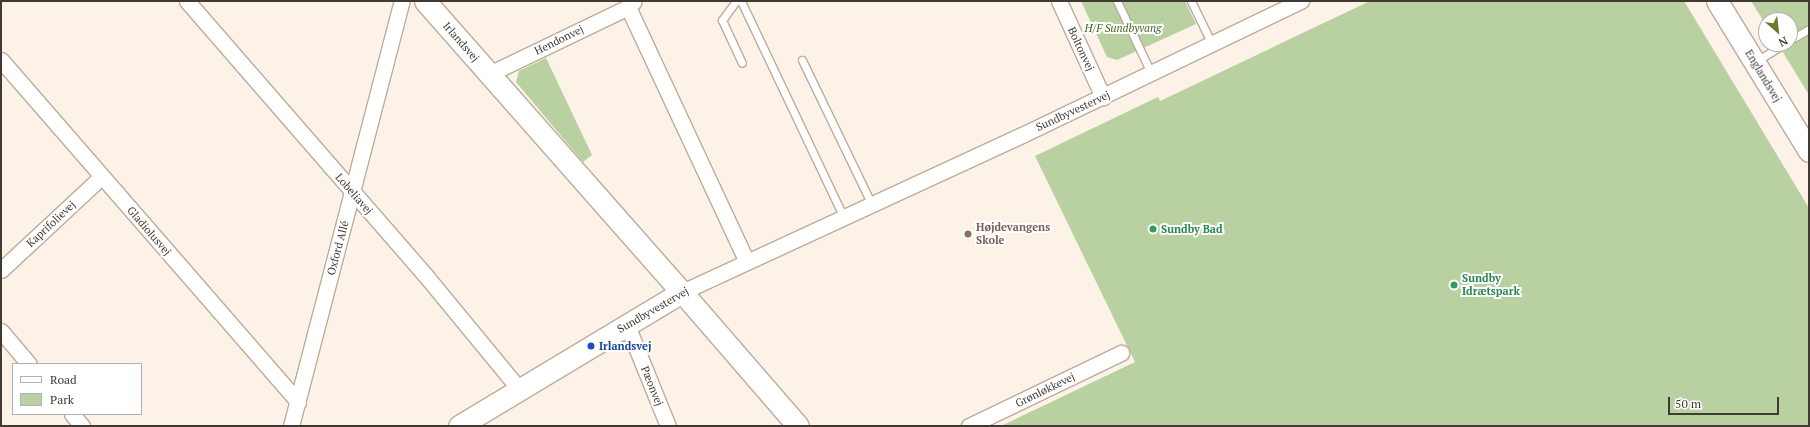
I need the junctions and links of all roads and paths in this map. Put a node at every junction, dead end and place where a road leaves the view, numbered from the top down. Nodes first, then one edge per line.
1 (187, 1) edge
2 (402, 1) edge
3 (425, 1) edge
4 (736, 1) edge
5 (741, 1) edge
6 (1059, 1) edge
7 (1117, 1) edge
8 (1191, 1) edge
9 (1301, 1) edge
10 (1717, 1) edge
11 (631, 4) edge
12 (1809, 29) edge
13 (1798, 35) edge
14 (1212, 44) junction
15 (1771, 52) edge
16 (1, 60) edge
17 (802, 60) dead end
18 (1754, 62) junction
19 (742, 63) dead end
20 (1151, 73) junction
21 (489, 74) junction
22 (1103, 97) junction
23 (1809, 151) edge
24 (101, 176) junction
25 (352, 192) junction
26 (872, 205) junction
27 (844, 218) junction
28 (747, 262) junction
29 (1, 270) edge
30 (682, 292) junction
31 (627, 325) junction
32 (1, 331) edge
33 (1121, 353) dead end
34 (28, 363) edge
35 (519, 389) junction
36 (298, 402) junction
37 (73, 415) edge
38 (469, 423) edge
39 (82, 426) edge
40 (291, 426) edge
41 (668, 426) edge
42 (798, 426) edge
43 (969, 426) edge

1 - 25 street, Lobeliavej
2 - 25 street, Oxford Allé
3 - 21 street, Irlandsvej
4 - 19 lane
5 - 27 lane
6 - 22 street, Boltonvej
7 - 20 lane
8 - 14 lane
9 - 14 street, Sundbyvestervej
10 - 18 street, Englandsvej
11 - 21 street, Hendonvej
11 - 28 street, Hendonvej
12 - 13 lane
14 - 20 street, Sundbyvestervej
15 - 18 lane
16 - 24 street, Gladiolusvej
17 - 26 lane
18 - 23 street, Englandsvej
20 - 22 street, Sundbyvestervej
21 - 30 street, Irlandsvej
22 - 26 street, Sundbyvestervej
24 - 29 street, Kaprifolievej
24 - 36 street, Gladiolusvej
25 - 35 street, Lobeliavej
25 - 36 street, Oxford Allé
26 - 27 street, Sundbyvestervej
27 - 28 street, Sundbyvestervej
28 - 30 street, Sundbyvestervej
30 - 31 street, Sundbyvestervej
30 - 42 street, Irlandsvej
31 - 35 street, Sundbyvestervej
31 - 41 street, Pæonvej
32 - 34 street
33 - 43 street, Grønløkkevej
35 - 38 street, Sundbyvestervej
36 - 40 street, Oxford Allé
37 - 39 street

